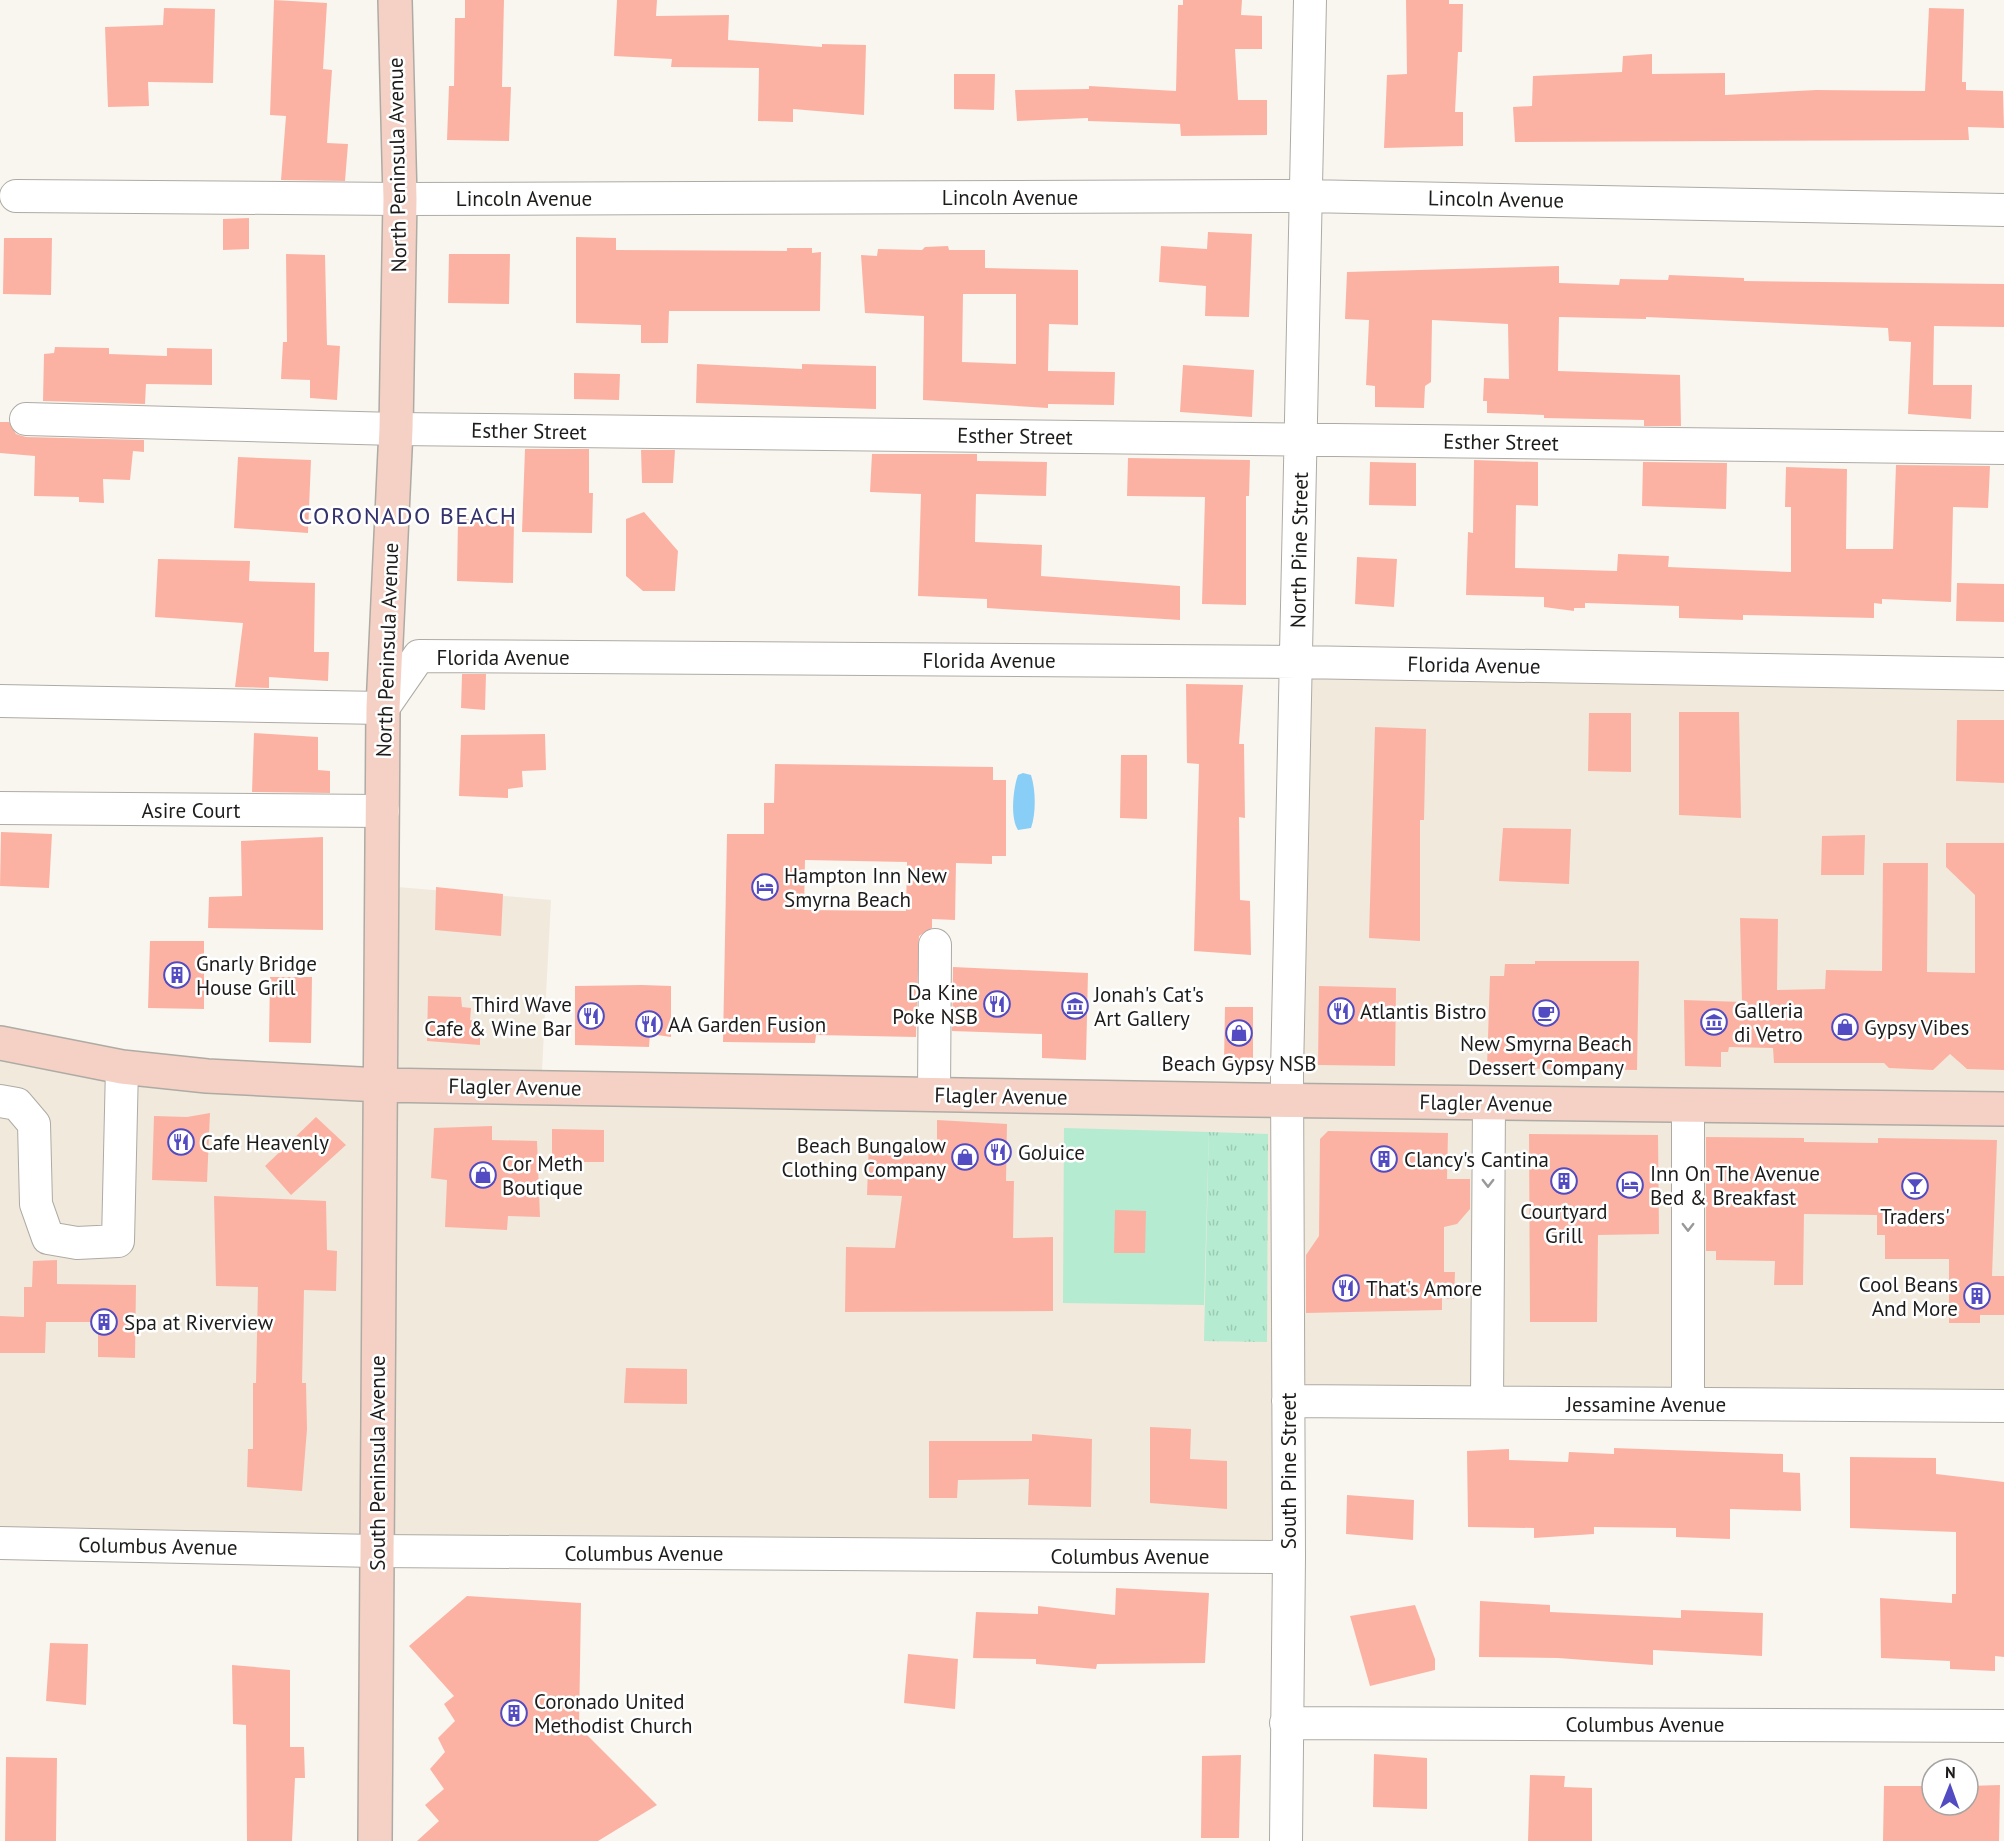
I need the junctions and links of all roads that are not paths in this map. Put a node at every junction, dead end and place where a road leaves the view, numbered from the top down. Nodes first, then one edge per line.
1 (395, 0) edge
2 (1310, 0) edge
3 (1305, 195) junction
4 (16, 196) dead end
5 (400, 199) junction
6 (2004, 210) edge
7 (26, 419) dead end
8 (396, 429) junction
9 (1302, 439) junction
10 (2004, 448) edge
11 (1297, 662) junction
12 (2004, 674) edge
13 (0, 701) edge
14 (383, 708) junction
15 (0, 808) edge
16 (383, 811) junction
17 (935, 945) dead end
18 (0, 1043) edge
19 (122, 1067) junction
20 (380, 1085) junction
21 (934, 1095) junction
22 (1287, 1100) junction
23 (0, 1101) edge
24 (1489, 1103) junction
25 (1688, 1105) junction
26 (2004, 1109) edge
27 (1288, 1401) junction
28 (1487, 1402) junction
29 (1688, 1404) junction
30 (2004, 1406) edge
31 (0, 1543) edge
32 (376, 1551) junction
33 (1289, 1557) junction
34 (1286, 1723) junction
35 (2004, 1726) edge
36 (375, 1841) edge
37 (1286, 1841) edge

1 - 5 street, North Peninsula Avenue
2 - 3 street, North Pine Street
3 - 5 street, Lincoln Avenue
3 - 6 street, Lincoln Avenue
3 - 9 street, North Pine Street
4 - 5 street, Lincoln Avenue
5 - 8 street, North Peninsula Avenue
7 - 8 street, Esther Street
8 - 9 street, Esther Street
8 - 14 street, North Peninsula Avenue
9 - 10 street, Esther Street
9 - 11 street, North Pine Street
11 - 12 street, Florida Avenue
11 - 14 street, Florida Avenue
11 - 22 street, North Pine Street
13 - 14 street
14 - 16 street, North Peninsula Avenue
15 - 16 street, Asire Court
16 - 20 street, North Peninsula Avenue
17 - 21 street
18 - 19 street, Flagler Avenue
19 - 20 street, Flagler Avenue
19 - 23 street
20 - 21 street, Flagler Avenue
20 - 32 street, South Peninsula Avenue
21 - 22 street, Flagler Avenue
22 - 24 street, Flagler Avenue
22 - 27 street, South Pine Street
24 - 25 street, Flagler Avenue
24 -> 28 street
25 - 26 street, Flagler Avenue
25 -> 29 street
27 - 28 street, Jessamine Avenue
27 - 33 street, South Pine Street
28 - 29 street, Jessamine Avenue
29 - 30 street, Jessamine Avenue
31 - 32 street, Columbus Avenue
32 - 33 street, Columbus Avenue
32 - 36 street, South Peninsula Avenue
33 - 34 street, South Pine Street
34 - 35 street, Columbus Avenue
34 - 37 street, South Pine Street

